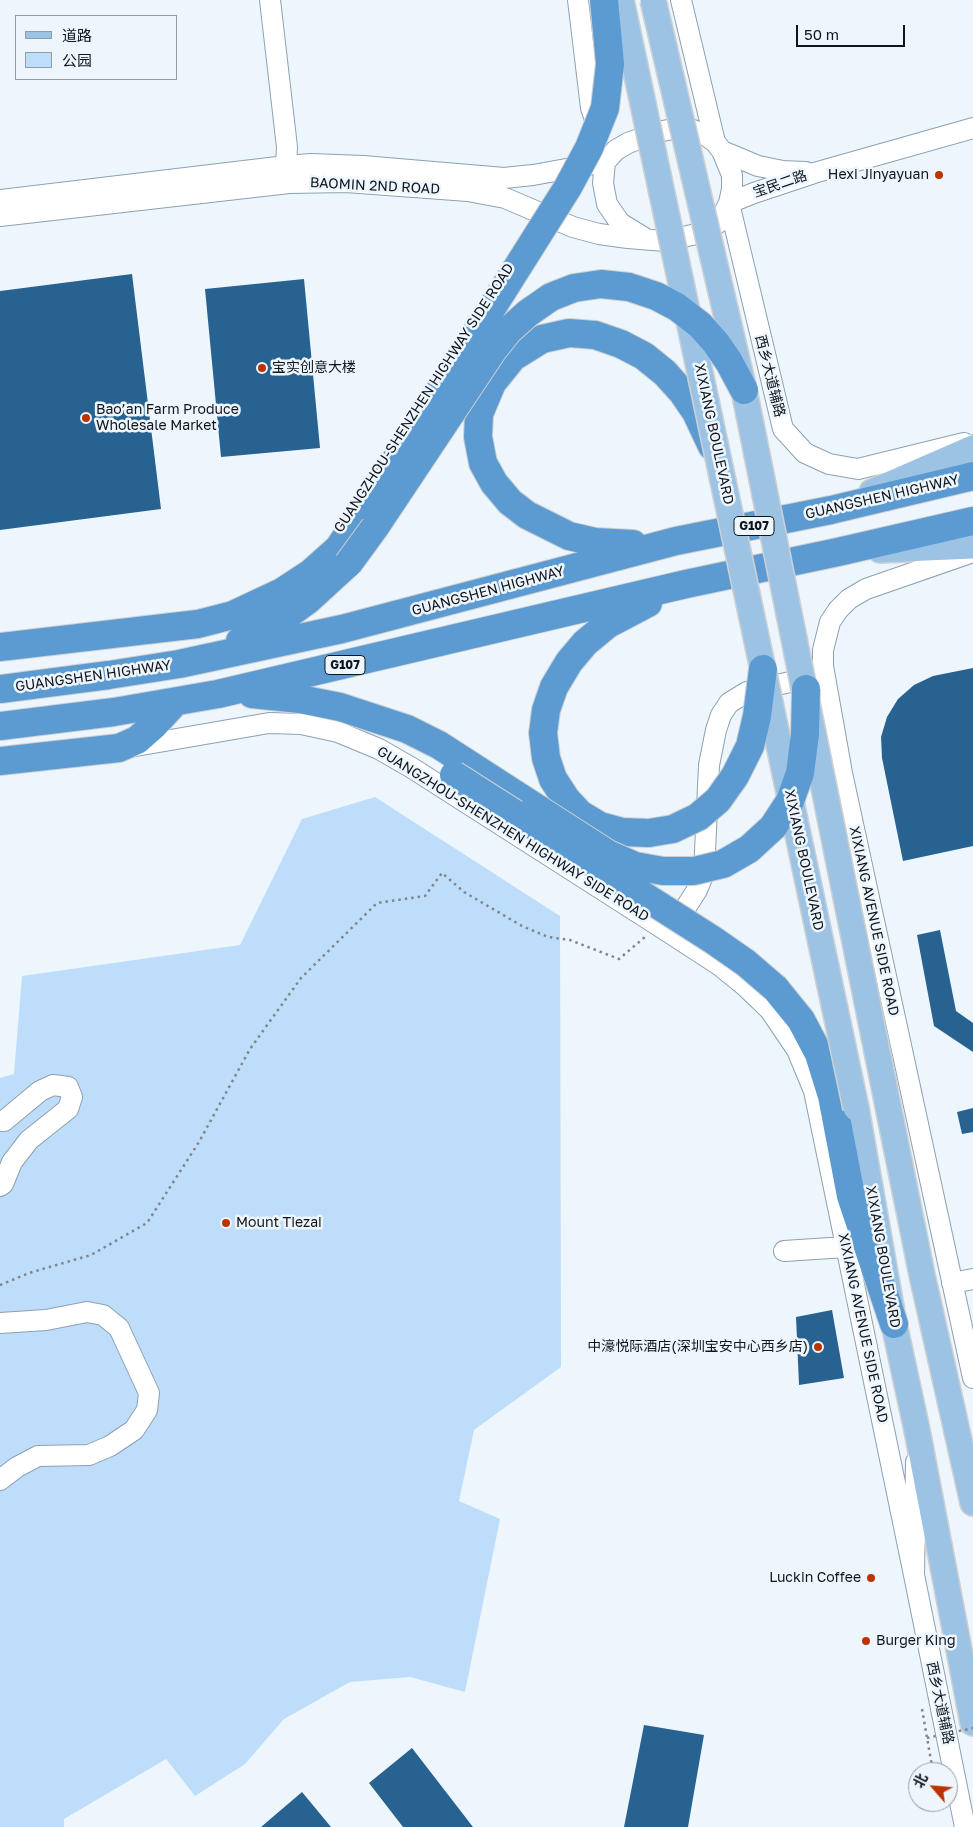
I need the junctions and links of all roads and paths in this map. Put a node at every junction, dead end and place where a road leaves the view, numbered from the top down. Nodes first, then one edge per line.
1 (270, 0) edge
2 (578, 0) edge
3 (604, 0) edge
4 (620, 0) edge
5 (653, 0) edge
6 (681, 0) edge
7 (591, 108) junction
8 (973, 128) edge
9 (718, 147) junction
10 (607, 159) junction
11 (558, 172) junction
12 (814, 173) junction
13 (287, 174) junction
14 (0, 200) edge
15 (729, 203) junction
16 (528, 208) junction
17 (0, 216) edge
18 (653, 240) junction
19 (744, 390) junction
20 (973, 441) edge
21 (973, 448) edge
22 (720, 463) junction
23 (973, 476) edge
24 (831, 510) junction
25 (973, 521) edge
26 (676, 541) junction
27 (973, 546) edge
28 (838, 552) junction
29 (973, 552) edge
30 (686, 584) junction
31 (93, 636) junction
32 (0, 647) edge
33 (179, 664) junction
34 (763, 669) junction
35 (815, 682) junction
36 (0, 688) edge
37 (218, 694) junction
38 (175, 702) junction
39 (340, 707) junction
40 (0, 726) edge
41 (119, 748) junction
42 (0, 761) edge
43 (664, 929) junction
44 (0, 1121) edge
45 (0, 1186) edge
46 (846, 1247) junction
47 (784, 1251) dead end
48 (973, 1279) edge
49 (952, 1283) junction
50 (0, 1284) edge
51 (0, 1324) edge
52 (894, 1324) junction
53 (973, 1378) edge
54 (917, 1430) junction
55 (0, 1480) edge
56 (971, 1494) edge
57 (914, 1575) junction
58 (973, 1723) edge
59 (973, 1728) edge
60 (931, 1762) edge
61 (965, 1827) edge

1 - 13 street
2 - 7 street
3 - 31 highway, bridge
4 - 22 main road, XIXIANG BOULEVARD, bridge
5 - 19 main road, bridge
6 - 9 street, 西乡大道辅路
7 - 10 street
7 - 11 street
8 - 12 street
9 - 10 street, 宝民二路
9 - 12 street, 宝民二路
9 - 15 street, 西乡大道辅路
10 - 11 street, BAOMIN 2ND ROAD
10 - 18 street
11 - 13 street, BAOMIN 2ND ROAD
12 - 15 street, 宝民二路
13 - 14 street, BAOMIN 2ND ROAD
13 - 16 street, BAOMIN 2ND ROAD
13 - 17 street, BAOMIN 2ND ROAD
15 - 18 street
15 - 20 street, 西乡大道辅路
16 - 18 street, BAOMIN 2ND ROAD
16 - 31 street, GUANGZHOU-SHENZHEN HIGHWAY SIDE ROAD
19 - 33 highway, bridge
19 - 35 main road, bridge
21 - 24 main road
22 - 26 highway, bridge
22 - 34 main road, XIXIANG BOULEVARD, bridge
23 - 24 highway, GUANGSHEN HIGHWAY / G107
24 - 26 highway, GUANGSHEN HIGHWAY / G107
25 - 28 highway, G107
26 - 33 highway, GUANGSHEN HIGHWAY / G107
27 - 28 main road
28 - 30 highway, G107
29 - 35 street, XIXIANG AVENUE SIDE ROAD
30 - 34 highway, bridge
30 - 37 highway, G107
31 - 32 highway
33 - 36 highway, GUANGSHEN HIGHWAY / G107
34 - 52 main road, XIXIANG BOULEVARD, bridge
35 - 39 highway, bridge
35 - 43 street
35 - 49 street, XIXIANG AVENUE SIDE ROAD
35 - 56 main road, bridge
37 - 38 highway, G107
37 - 39 highway
38 - 40 highway, G107
38 - 41 highway
39 - 52 highway, bridge
41 - 42 highway
41 - 43 street, GUANGZHOU-SHENZHEN HIGHWAY SIDE ROAD
43 - 46 street, XIXIANG AVENUE SIDE ROAD
43 - 50 path
44 - 45 street
46 - 47 street
46 - 57 street, XIXIANG AVENUE SIDE ROAD
48 - 49 street
49 - 53 street, XIXIANG AVENUE SIDE ROAD
51 - 55 street
52 - 54 main road, XIXIANG BOULEVARD
54 - 57 street, 西乡大道辅路
54 - 58 main road, XIXIANG BOULEVARD
57 - 61 street, 西乡大道辅路
59 - 60 path, bridge

